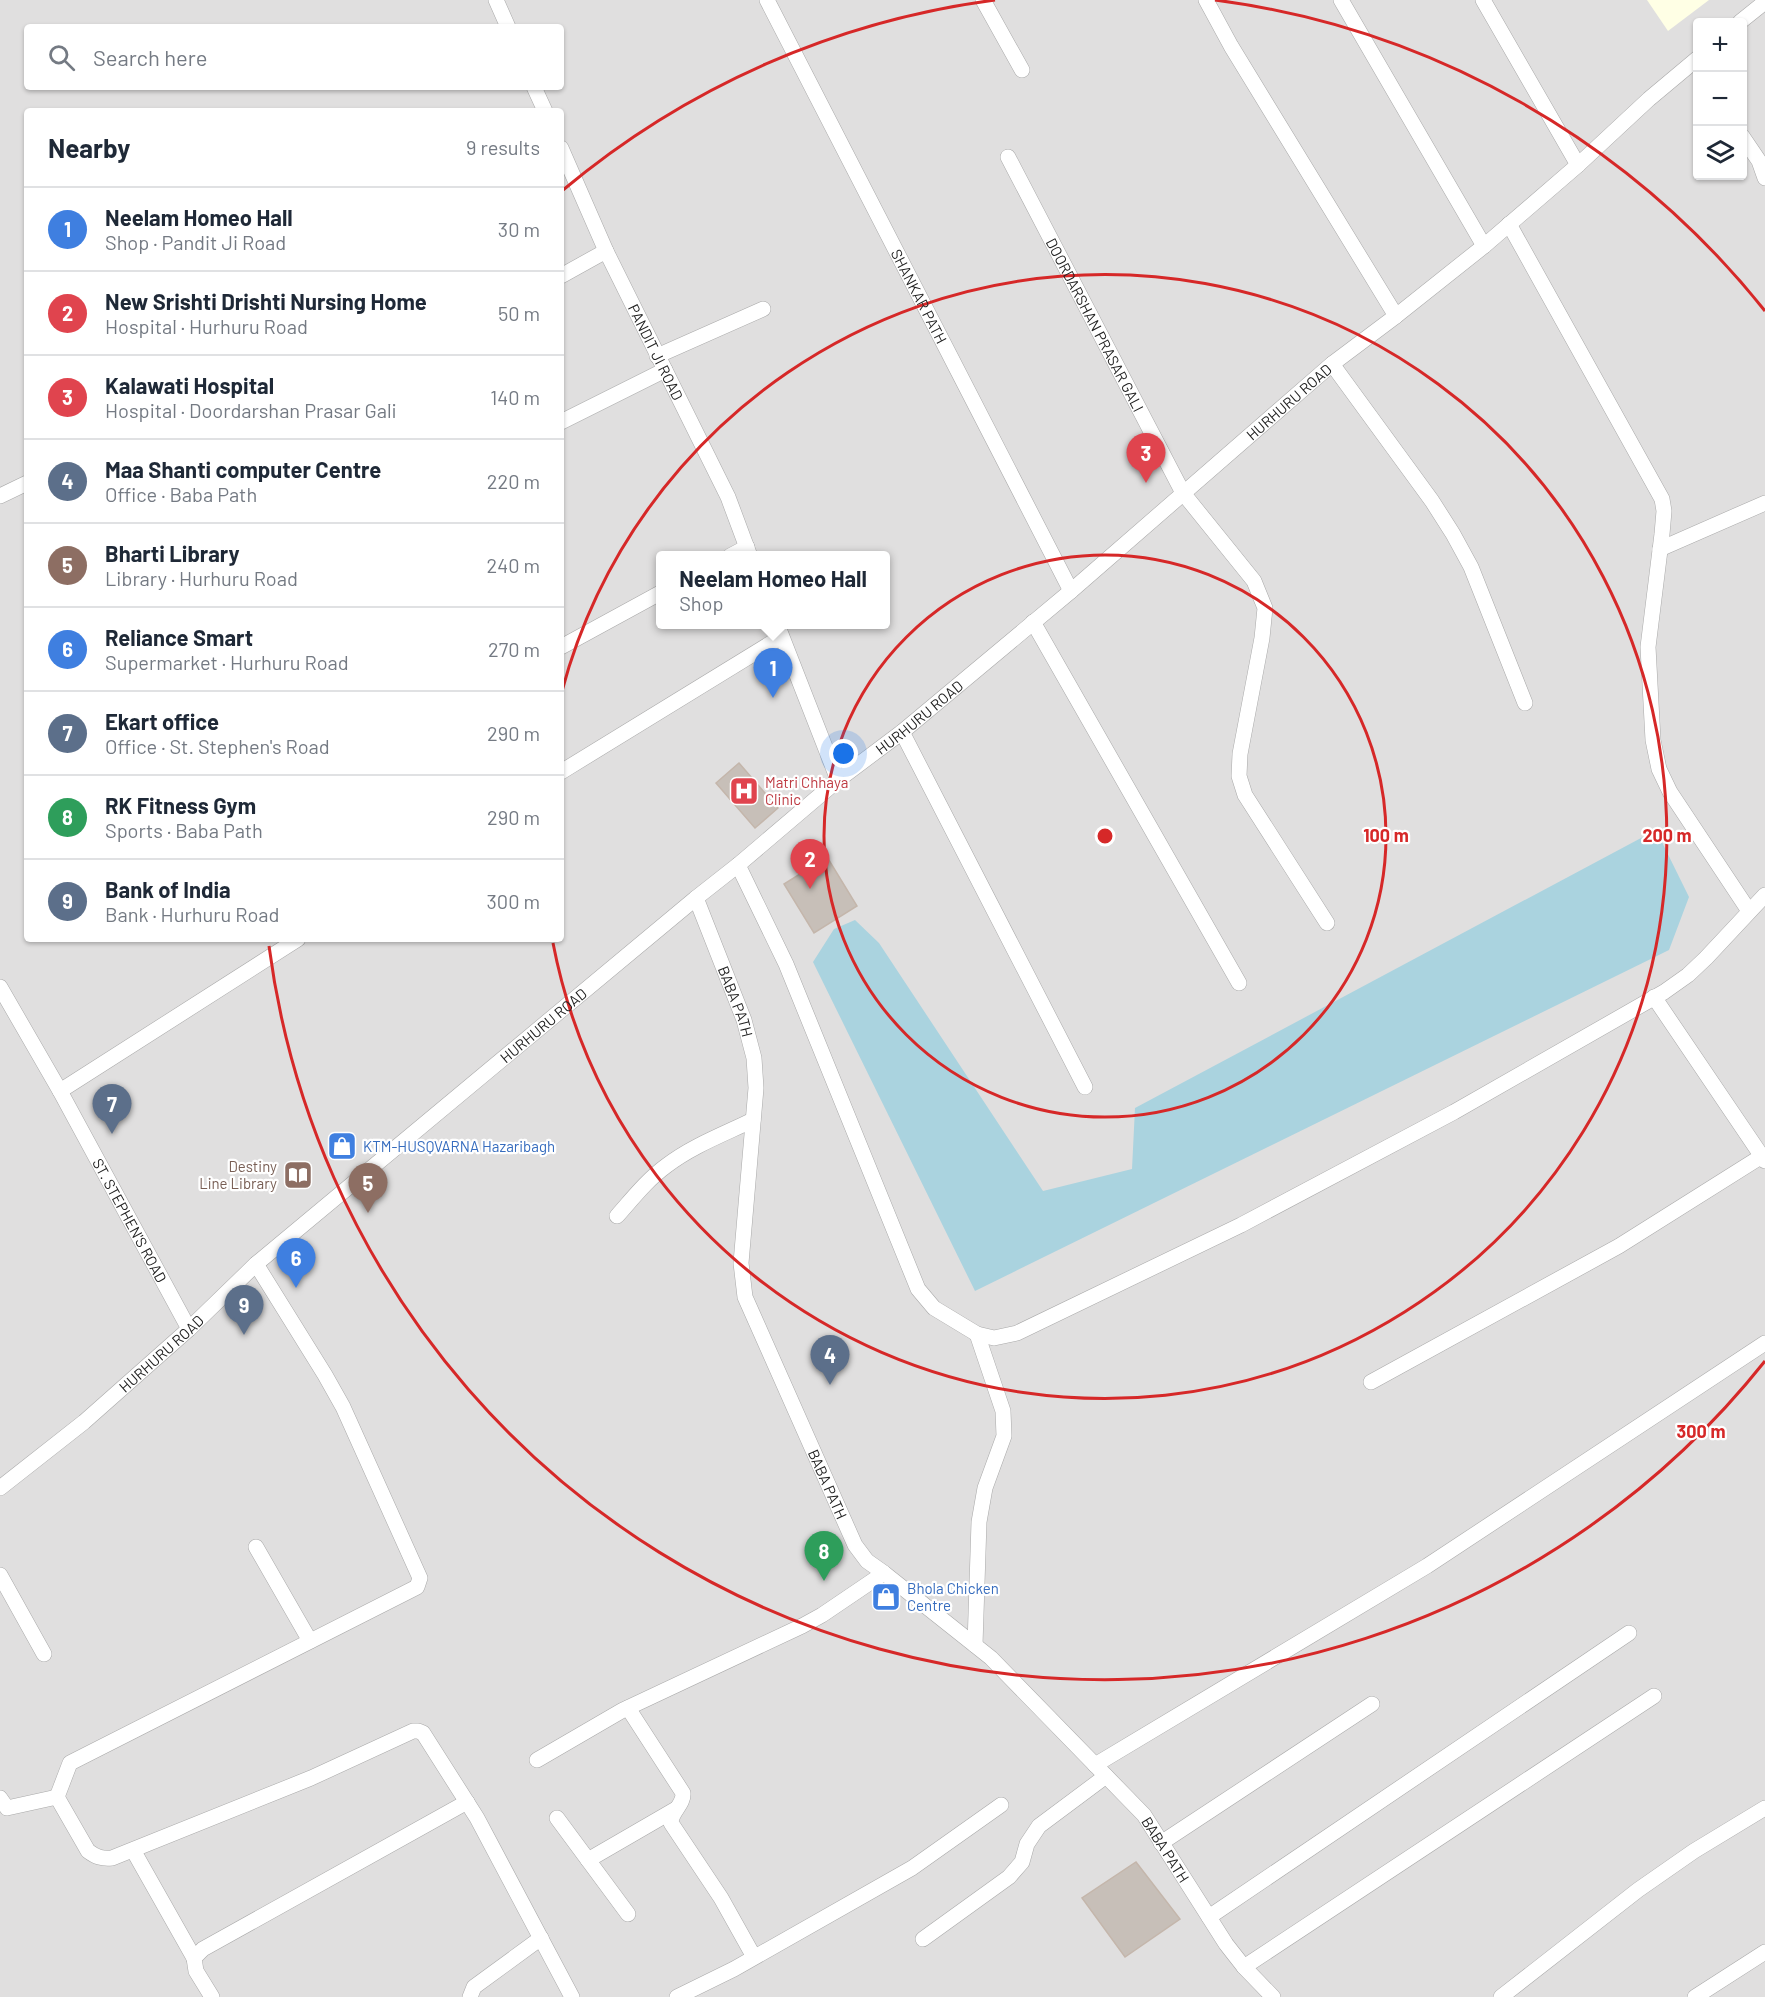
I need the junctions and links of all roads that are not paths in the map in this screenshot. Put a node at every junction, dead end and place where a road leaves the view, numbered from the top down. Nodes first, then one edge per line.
1 (496, 0) edge
2 (767, 0) edge
3 (983, 0) edge
4 (1206, 0) edge
5 (1341, 0) edge
6 (1483, 0) edge
7 (1765, 2) edge
8 (1745, 18) edge
9 (507, 24) edge
10 (1693, 66) edge
11 (1022, 70) dead end
12 (535, 90) edge
13 (544, 108) edge
14 (1747, 142) edge
15 (1008, 157) dead end
16 (564, 159) edge
17 (1578, 165) junction
18 (1765, 178) edge
19 (1509, 224) junction
20 (1484, 246) junction
21 (606, 251) junction
22 (564, 274) edge
23 (763, 309) dead end
24 (1396, 316) junction
25 (657, 356) junction
26 (1332, 364) junction
27 (664, 370) junction
28 (564, 421) edge
29 (24, 484) edge
30 (1183, 493) junction
31 (0, 496) edge
32 (1765, 503) edge
33 (1660, 549) junction
34 (748, 551) edge
35 (1071, 591) junction
36 (656, 595) edge
37 (1033, 622) junction
38 (779, 631) edge
39 (564, 645) edge
40 (1525, 703) dead end
41 (902, 732) junction
42 (564, 770) edge
43 (838, 780) junction
44 (738, 866) junction
45 (1765, 895) edge
46 (696, 898) junction
47 (1749, 911) junction
48 (1327, 923) dead end
49 (293, 942) edge
50 (1239, 983) dead end
51 (0, 987) edge
52 (1654, 998) junction
53 (1085, 1087) dead end
54 (60, 1091) junction
55 (753, 1120) junction
56 (1763, 1158) edge
57 (617, 1216) dead end
58 (256, 1264) junction
59 (189, 1329) junction
60 (977, 1334) junction
61 (1765, 1343) edge
62 (1371, 1382) dead end
63 (0, 1488) edge
64 (256, 1547) dead end
65 (884, 1573) junction
66 (0, 1575) edge
67 (1629, 1633) dead end
68 (310, 1641) junction
69 (975, 1645) junction
70 (44, 1654) dead end
71 (1654, 1696) dead end
72 (1372, 1704) dead end
73 (628, 1708) junction
74 (537, 1760) dead end
75 (1101, 1771) junction
76 (57, 1797) junction
77 (0, 1798) edge
78 (467, 1802) junction
79 (1001, 1804) dead end
80 (1765, 1808) edge
81 (676, 1809) junction
82 (557, 1818) dead end
83 (1161, 1843) junction
84 (133, 1850) junction
85 (588, 1860) junction
86 (628, 1914) dead end
87 (1209, 1917) junction
88 (542, 1938) junction
89 (923, 1939) dead end
90 (1765, 1952) edge
91 (194, 1958) junction
92 (754, 1958) junction
93 (1244, 1967) junction
94 (212, 1997) edge
95 (470, 1997) edge
96 (572, 1997) edge
97 (677, 1997) edge
98 (1273, 1997) edge
99 (1501, 1997) edge
100 (1695, 1997) edge

1 - 9 street
2 - 35 street, SHANKAR PATH
3 - 11 street
4 - 24 street
5 - 20 street
6 - 17 street
7 - 8 street
10 - 17 street, HURHURU ROAD
12 - 13 street
14 - 18 street
15 - 30 street, DOORDARSHAN PRASAR GALI
16 - 21 street, PANDIT JI ROAD
17 - 19 street, HURHURU ROAD
19 - 20 street, HURHURU ROAD
19 - 33 street
20 - 24 street, HURHURU ROAD
21 - 22 street
21 - 25 street, PANDIT JI ROAD
23 - 25 street
24 - 26 street, HURHURU ROAD
25 - 27 street, PANDIT JI ROAD
26 - 30 street, HURHURU ROAD
26 - 40 street
27 - 28 street
27 - 34 street, PANDIT JI ROAD
29 - 31 street
30 - 35 street, HURHURU ROAD
30 - 48 street, DOORDARSHAN PRASAR GALI
32 - 33 street
33 - 47 street
35 - 37 street, HURHURU ROAD
36 - 39 street
37 - 41 street, HURHURU ROAD
37 - 50 street
38 - 42 street
38 - 43 street
41 - 43 street, HURHURU ROAD
41 - 53 street
43 - 44 street, HURHURU ROAD
44 - 46 street, HURHURU ROAD
44 - 60 street
45 - 47 street
46 - 55 street, BABA PATH
46 - 58 street, HURHURU ROAD
47 - 52 street
49 - 54 street
51 - 54 street, ST. STEPHEN'S ROAD
52 - 56 street
52 - 60 street
54 - 59 street, ST. STEPHEN'S ROAD
55 - 57 street
55 - 65 street, BABA PATH
56 - 62 street
58 - 59 street, HURHURU ROAD
58 - 68 street
59 - 63 street, HURHURU ROAD
60 - 69 street
61 - 75 street
64 - 68 street
65 - 69 street, BABA PATH
65 - 73 street
66 - 70 street
67 - 87 street
68 - 76 street
69 - 75 street, BABA PATH
71 - 93 street
72 - 83 street
73 - 74 street
73 - 81 street
75 - 83 street, BABA PATH
75 - 89 street
76 - 77 street
76 - 84 street
78 - 84 street
78 - 88 street
78 - 91 street
79 - 92 street
80 - 99 street
81 - 85 street
81 - 92 street
82 - 85 street
83 - 87 street, BABA PATH
84 - 91 street
85 - 86 street
87 - 93 street, BABA PATH
88 - 95 street
88 - 96 street
90 - 100 street
91 - 94 street
92 - 97 street
93 - 98 street, BABA PATH

